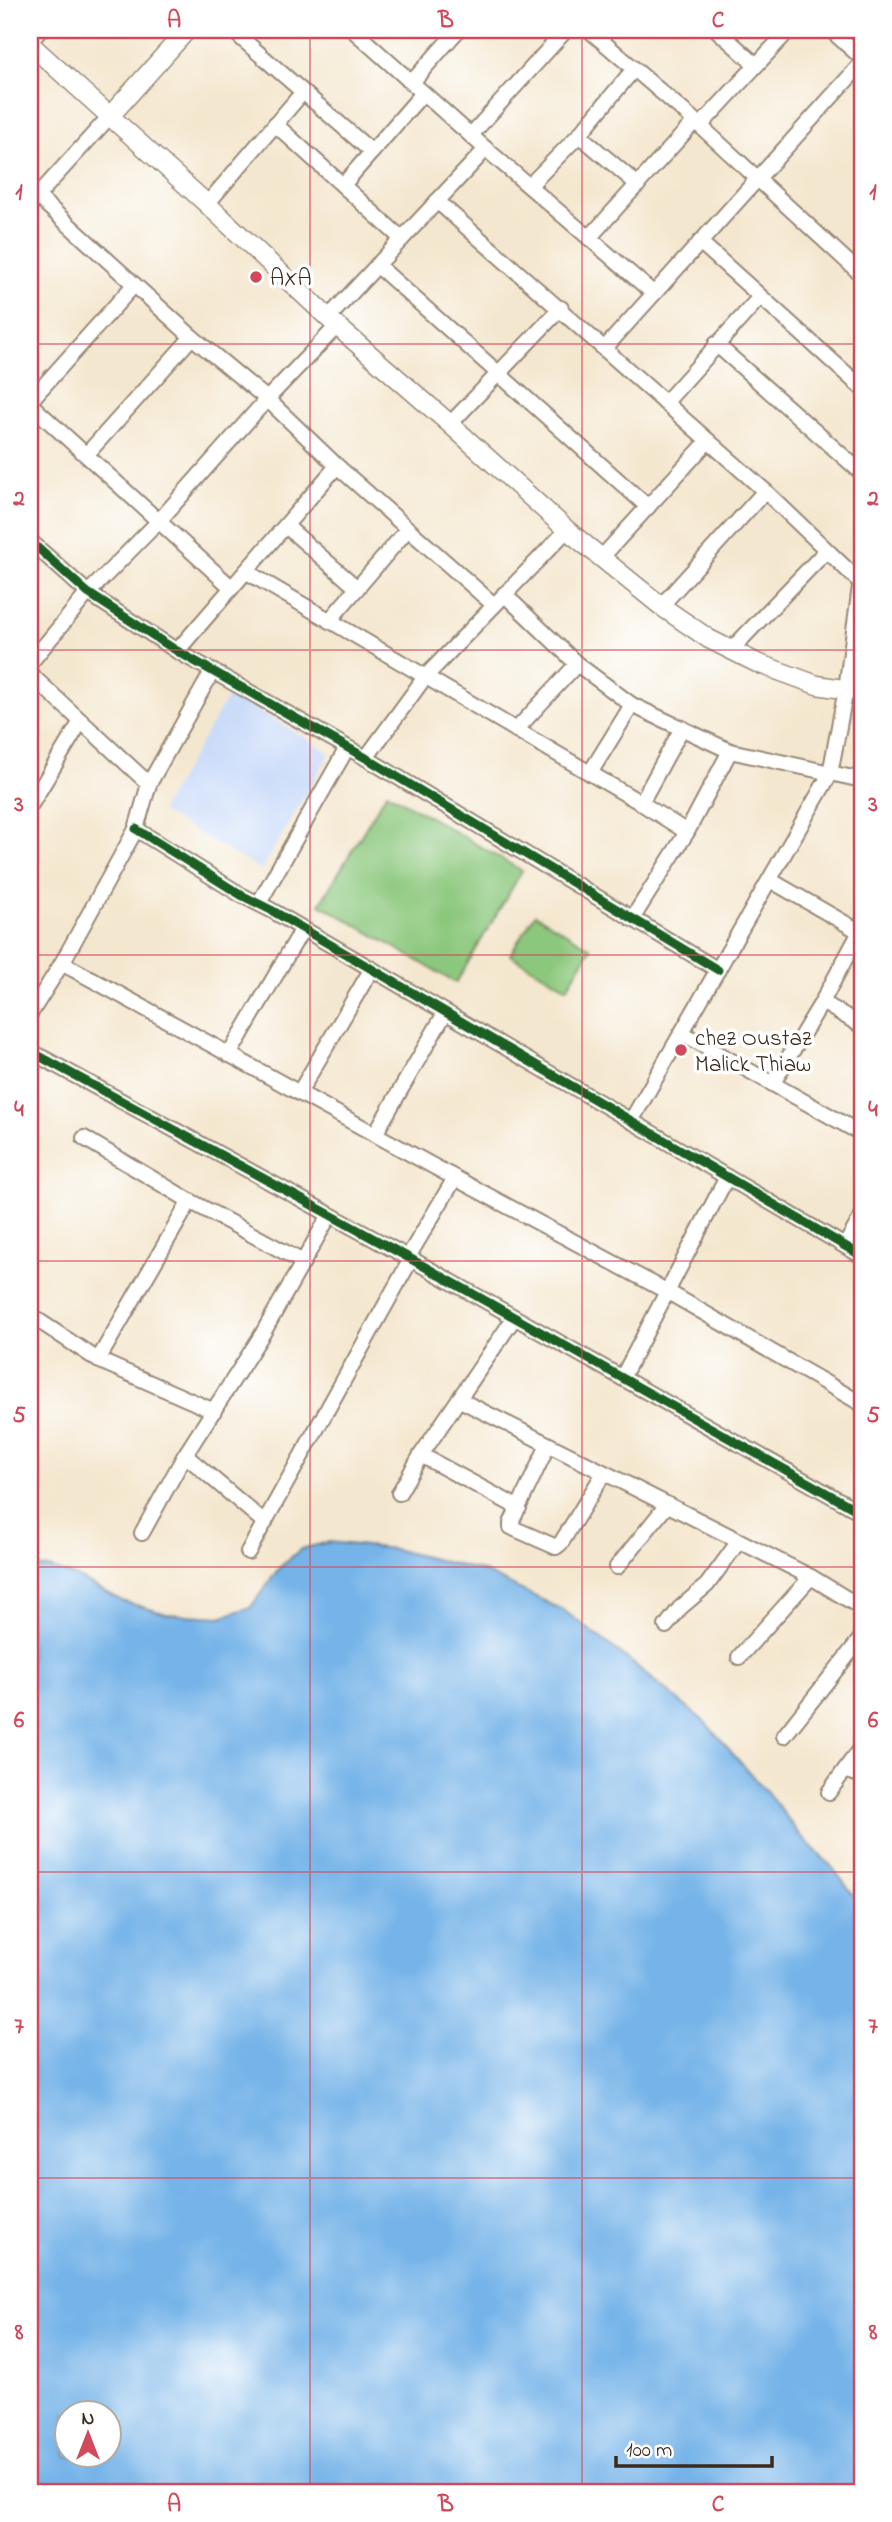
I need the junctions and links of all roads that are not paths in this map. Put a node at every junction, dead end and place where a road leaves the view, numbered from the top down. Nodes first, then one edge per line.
1 (40, 30) edge
2 (187, 30) edge
3 (232, 30) edge
4 (353, 30) edge
5 (458, 30) edge
6 (566, 30) edge
7 (589, 30) edge
8 (717, 30) edge
9 (789, 30) edge
10 (831, 30) edge
11 (30, 43) edge
12 (862, 58) edge
13 (862, 63) edge
14 (756, 65) junction
15 (634, 69) junction
16 (412, 82) junction
17 (303, 92) junction
18 (424, 93) junction
19 (110, 116) junction
20 (697, 123) junction
21 (275, 124) junction
22 (471, 135) junction
23 (579, 135) junction
24 (486, 149) junction
25 (372, 152) junction
26 (758, 178) junction
27 (638, 185) junction
28 (343, 186) junction
29 (529, 186) junction
30 (33, 200) edge
31 (438, 201) junction
32 (207, 204) junction
33 (589, 238) junction
34 (402, 239) junction
35 (700, 243) junction
36 (377, 265) junction
37 (862, 275) edge
38 (134, 285) junction
39 (653, 293) junction
40 (760, 297) junction
41 (561, 308) junction
42 (332, 322) junction
43 (192, 337) junction
44 (716, 344) junction
45 (604, 349) junction
46 (497, 374) junction
47 (862, 388) edge
48 (267, 399) junction
49 (30, 403) edge
50 (665, 403) junction
51 (450, 424) junction
52 (708, 441) junction
53 (86, 455) junction
54 (337, 466) junction
55 (862, 473) edge
56 (765, 491) junction
57 (648, 507) junction
58 (159, 521) junction
59 (286, 526) junction
60 (408, 529) junction
61 (567, 530) junction
62 (30, 541) edge
63 (826, 551) junction
64 (602, 556) junction
65 (247, 572) junction
66 (861, 577) edge
67 (231, 587) junction
68 (357, 588) junction
69 (88, 593) junction
70 (499, 600) junction
71 (661, 606) junction
72 (330, 621) junction
73 (177, 651) junction
74 (730, 651) junction
75 (30, 663) edge
76 (577, 664) junction
77 (212, 672) junction
78 (30, 674) edge
79 (425, 677) junction
80 (854, 691) edge
81 (632, 705) junction
82 (81, 721) junction
83 (682, 728) junction
84 (516, 730) junction
85 (347, 748) junction
86 (730, 751) junction
87 (366, 758) junction
88 (590, 773) junction
89 (830, 774) junction
90 (862, 779) edge
91 (149, 784) junction
92 (641, 803) junction
93 (30, 806) edge
94 (136, 829) junction
95 (687, 832) junction
96 (770, 880) junction
97 (259, 904) junction
98 (632, 919) junction
99 (302, 930) junction
100 (862, 931) edge
101 (62, 962) junction
102 (371, 970) junction
103 (718, 970) junction
104 (822, 1002) junction
105 (445, 1013) junction
106 (30, 1014) edge
107 (862, 1026) edge
108 (682, 1032) junction
109 (30, 1051) edge
110 (229, 1055) junction
111 (773, 1083) junction
112 (299, 1093) junction
113 (631, 1121) junction
114 (375, 1134) junction
115 (862, 1134) edge
116 (84, 1138) dead end
117 (727, 1177) junction
118 (455, 1178) junction
119 (190, 1201) junction
120 (329, 1216) junction
121 (862, 1216) edge
122 (845, 1246) junction
123 (862, 1256) edge
124 (409, 1258) junction
125 (303, 1262) junction
126 (668, 1292) junction
127 (30, 1317) edge
128 (514, 1318) junction
129 (98, 1360) junction
130 (622, 1378) junction
131 (460, 1400) junction
132 (862, 1404) edge
133 (214, 1411) junction
134 (548, 1445) junction
135 (185, 1455) junction
136 (421, 1455) junction
137 (604, 1473) junction
138 (399, 1493) dead end
139 (667, 1505) junction
140 (519, 1508) junction
141 (862, 1514) edge
142 (265, 1523) junction
143 (142, 1533) dead end
144 (739, 1541) junction
145 (248, 1552) dead end
146 (617, 1567) dead end
147 (811, 1577) junction
148 (862, 1608) edge
149 (666, 1626) dead end
150 (862, 1637) edge
151 (740, 1657) dead end
152 (784, 1735) dead end
153 (862, 1746) edge
154 (845, 1770) junction
155 (862, 1776) edge
156 (829, 1791) dead end

1 - 11 street
2 - 19 main road
3 - 17 street
4 - 16 street
5 - 16 street
6 - 22 street
7 - 15 street
8 - 14 street
9 - 14 street
10 - 12 street
11 - 19 main road
13 - 26 street
14 - 20 street
15 - 20 street
15 - 23 street
16 - 18 street
17 - 21 street
17 - 25 street
18 - 22 street
18 - 25 street
19 - 30 street
19 - 32 main road
20 - 26 street
20 - 27 street
21 - 28 street
21 - 32 street
22 - 24 street
23 - 27 street
23 - 29 street
24 - 29 street
24 - 31 street
25 - 28 street
26 - 35 street
26 - 37 street
27 - 33 street
28 - 34 street
29 - 33 street
30 - 38 street
31 - 34 street
31 - 41 street
32 - 42 main road
33 - 39 street
34 - 36 street
35 - 39 street
35 - 40 street
36 - 42 street
36 - 46 street
38 - 43 street
38 - 49 street
39 - 45 street
40 - 44 street
40 - 47 street
41 - 45 street
41 - 46 street
42 - 48 street
42 - 51 main road
43 - 48 street
43 - 53 street
44 - 50 street
44 - 55 street
45 - 50 street
46 - 51 street
46 - 57 street
48 - 54 street
48 - 58 street
49 - 53 street
50 - 52 street
51 - 61 main road
52 - 56 street
52 - 57 street
53 - 58 street
54 - 59 street
54 - 60 street
56 - 63 street
56 - 71 street
57 - 64 street
58 - 67 street
58 - 69 street
59 - 65 street
59 - 68 street
60 - 68 street
60 - 70 street
61 - 64 main road
61 - 70 street
62 - 69 street
63 - 66 street
63 - 74 street
64 - 71 main road
65 - 67 street
65 - 72 street
66 - 80 street
67 - 73 street
68 - 72 street
69 - 73 street
69 - 75 street
70 - 76 street
70 - 79 street
71 - 74 main road
72 - 79 street
73 - 77 street
74 - 80 main road
76 - 81 street
76 - 84 street
77 - 85 street
77 - 91 street
78 - 82 street
79 - 84 street
79 - 87 street
80 - 89 street
81 - 83 street
81 - 88 street
82 - 91 street
82 - 93 street
83 - 86 street
83 - 92 street
84 - 88 street
85 - 87 street
85 - 97 street
86 - 89 street
86 - 95 street
87 - 98 street
88 - 92 street
89 - 90 street
89 - 96 street
91 - 94 street
92 - 95 street
94 - 97 street
94 - 101 street
95 - 98 street
96 - 100 street
96 - 103 street
97 - 99 street
98 - 103 street
99 - 102 street
99 - 110 street
100 - 104 street
101 - 106 street
101 - 110 street
102 - 105 street
102 - 112 street
103 - 108 street
104 - 107 street
104 - 111 street
105 - 113 street
105 - 114 street
108 - 111 street
108 - 113 street
109 - 120 street
110 - 112 street
111 - 115 street
112 - 114 street
113 - 117 street
114 - 118 street
116 - 119 street
117 - 122 street
117 - 126 street
118 - 124 street
118 - 126 street
119 - 125 street
119 - 129 street
120 - 124 street
120 - 125 street
121 - 122 street
122 - 123 street
124 - 128 street
124 - 142 street
125 - 133 street
126 - 130 street
126 - 132 street
127 - 129 street
128 - 130 street
128 - 131 street
129 - 133 street
130 - 141 street
131 - 134 street
131 - 136 street
133 - 135 street
134 - 137 street
134 - 140 street
135 - 142 street
135 - 143 street
136 - 138 street
136 - 140 street
137 - 139 street
137 - 140 street
139 - 144 street
139 - 146 street
142 - 145 street
144 - 147 street
144 - 149 street
147 - 148 street
147 - 151 street
150 - 152 street
153 - 154 street
154 - 155 street
154 - 156 street

